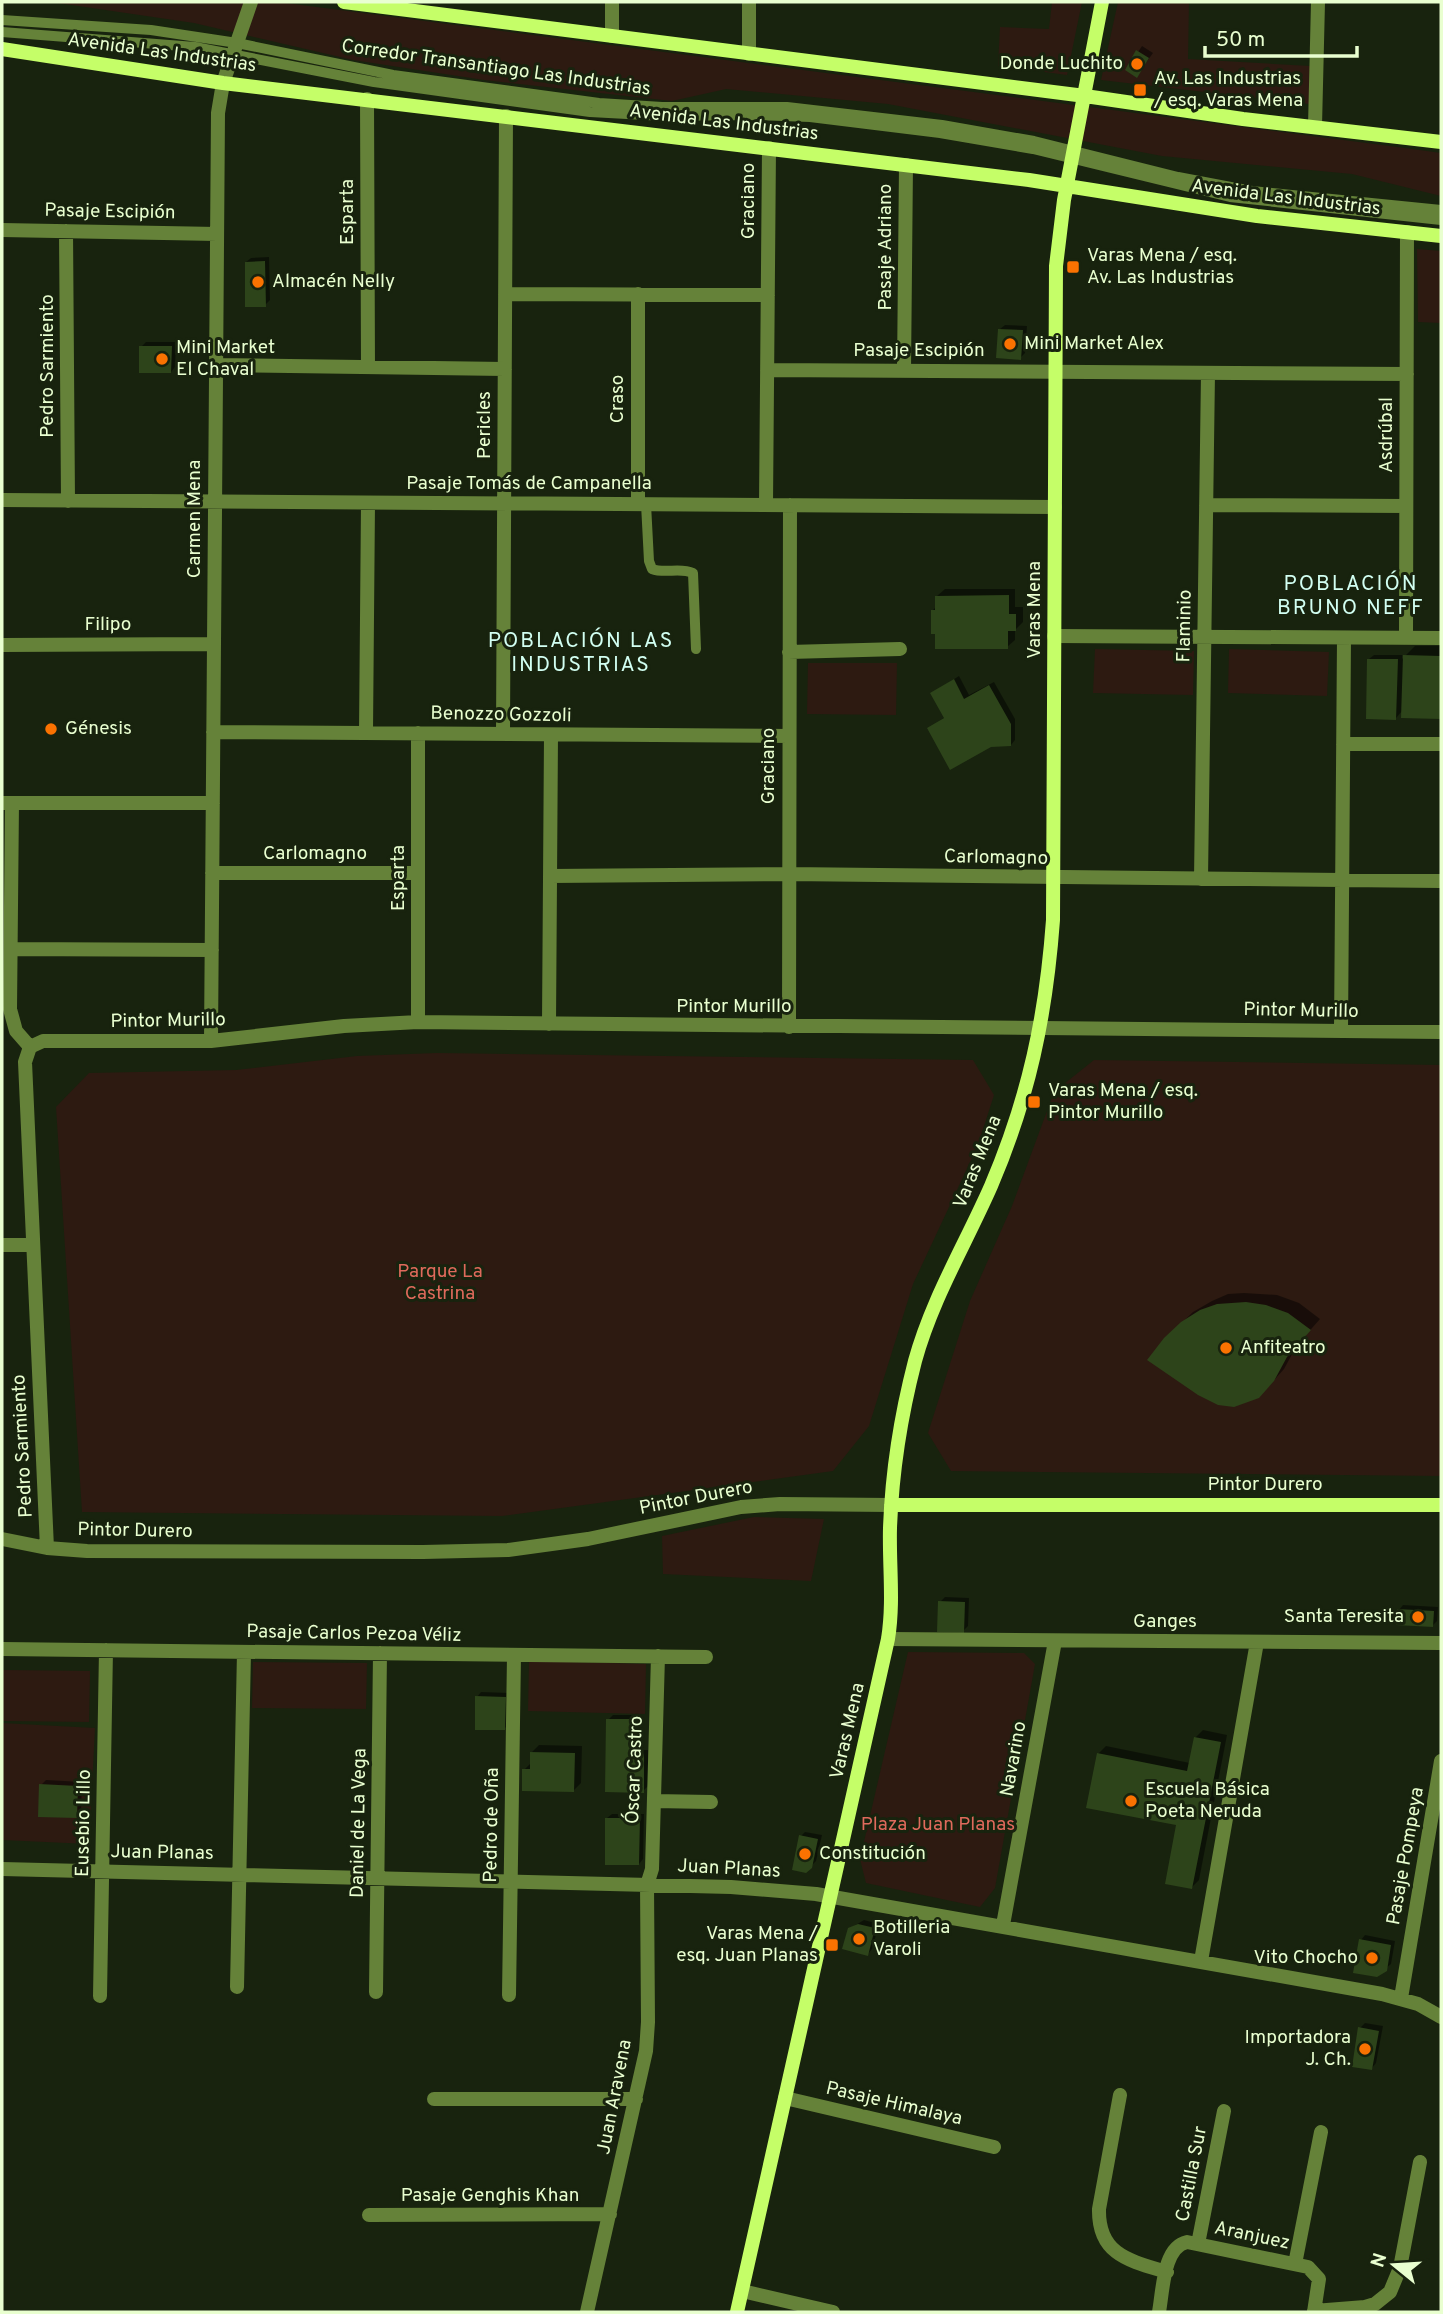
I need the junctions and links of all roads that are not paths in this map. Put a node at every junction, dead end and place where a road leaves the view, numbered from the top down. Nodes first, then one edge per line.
1 (251, 2) edge
2 (344, 2) edge
3 (612, 2) edge
4 (749, 2) edge
5 (1102, 2) edge
6 (1318, 2) edge
7 (2, 20) edge
8 (2, 32) edge
9 (612, 36) junction
10 (235, 48) junction
11 (2, 49) edge
12 (749, 54) junction
13 (223, 83) junction
14 (1085, 96) junction
15 (367, 99) junction
16 (506, 116) junction
17 (1315, 127) junction
18 (1441, 142) edge
19 (769, 148) junction
20 (1074, 154) junction
21 (906, 165) junction
22 (1068, 186) junction
23 (1441, 210) edge
24 (1441, 220) edge
25 (2, 230) edge
26 (66, 231) junction
27 (1407, 232) junction
28 (217, 233) junction
29 (1441, 236) edge
30 (505, 293) junction
31 (638, 294) junction
32 (768, 295) junction
33 (216, 365) junction
34 (368, 366) junction
35 (505, 369) junction
36 (767, 370) junction
37 (904, 371) junction
38 (1056, 372) junction
39 (1208, 373) junction
40 (1407, 374) junction
41 (2, 500) edge
42 (68, 501) junction
43 (215, 502) junction
44 (368, 503) junction
45 (504, 503) junction
46 (642, 504) junction
47 (766, 505) junction
48 (789, 505) junction
49 (1206, 505) junction
50 (1406, 506) junction
51 (1055, 507) junction
52 (1054, 636) junction
53 (1204, 637) junction
54 (1344, 638) junction
55 (1406, 638) junction
56 (1441, 638) edge
57 (214, 644) junction
58 (2, 645) edge
59 (696, 649) dead end
60 (900, 649) dead end
61 (789, 652) junction
62 (213, 732) junction
63 (366, 733) junction
64 (418, 733) junction
65 (503, 734) junction
66 (551, 735) junction
67 (789, 736) junction
68 (1343, 744) junction
69 (1441, 744) edge
70 (7, 803) edge
71 (213, 803) junction
72 (212, 873) junction
73 (418, 873) junction
74 (788, 874) junction
75 (550, 876) junction
76 (1052, 878) junction
77 (1201, 879) junction
78 (1342, 880) junction
79 (1441, 881) edge
80 (11, 948) junction
81 (212, 950) junction
82 (418, 1022) junction
83 (549, 1024) junction
84 (789, 1027) junction
85 (1041, 1028) junction
86 (1341, 1031) junction
87 (1441, 1032) edge
88 (211, 1041) junction
89 (30, 1047) junction
90 (2, 1245) edge
91 (33, 1245) junction
92 (891, 1505) junction
93 (1441, 1505) edge
94 (2, 1539) edge
95 (47, 1548) junction
96 (888, 1639) junction
97 (1055, 1641) junction
98 (1257, 1642) junction
99 (1441, 1643) edge
100 (2, 1649) edge
101 (106, 1650) junction
102 (244, 1652) junction
103 (380, 1653) junction
104 (514, 1655) junction
105 (658, 1656) junction
106 (706, 1657) dead end
107 (1441, 1761) edge
108 (654, 1801) junction
109 (711, 1802) dead end
110 (2, 1868) edge
111 (102, 1871) junction
112 (239, 1874) junction
113 (377, 1878) junction
114 (511, 1881) junction
115 (647, 1885) junction
116 (831, 1896) junction
117 (1003, 1925) junction
118 (1201, 1961) junction
119 (237, 1987) dead end
120 (376, 1992) dead end
121 (509, 1995) dead end
122 (100, 1996) dead end
123 (1401, 1998) junction
124 (1441, 2017) edge
125 (1120, 2095) dead end
126 (785, 2098) junction
127 (434, 2099) dead end
128 (636, 2099) junction
129 (1224, 2111) dead end
130 (1321, 2132) dead end
131 (994, 2147) dead end
132 (1420, 2162) dead end
133 (610, 2214) junction
134 (369, 2215) dead end
135 (1198, 2244) junction
136 (1295, 2264) junction
137 (1167, 2272) junction
138 (742, 2291) junction
139 (587, 2312) edge
140 (737, 2312) edge
141 (834, 2312) edge
142 (1159, 2312) edge
143 (1314, 2312) edge

1 - 10 street, Carmen Mena
2 - 9 street
3 - 9 street
4 - 12 street
5 - 14 street, Varas Mena
6 - 17 street
7 - 10 lane, Corredor Transantiago Las Industrias
8 - 10 lane, Corredor Transantiago Las Industrias
9 - 12 street
10 - 13 street, Carmen Mena
10 - 20 lane, Corredor Transantiago Las Industrias
11 - 13 street, Avenida Las Industrias
12 - 14 street
13 - 15 street, Avenida Las Industrias
13 - 28 street, Carmen Mena
14 - 17 street
14 - 20 street, Varas Mena
15 - 16 street, Avenida Las Industrias
15 - 34 street, Esparta
16 - 19 street, Avenida Las Industrias
16 - 30 street, Pericles
17 - 18 street
19 - 21 street, Avenida Las Industrias
19 - 32 street, Graciano
20 - 22 street, Varas Mena
20 - 23 lane, Corredor Transantiago Las Industrias
20 - 24 lane, Corredor Transantiago Las Industrias
21 - 22 street, Avenida Las Industrias
21 - 37 street, Pasaje Adriano
22 - 27 street, Avenida Las Industrias
22 - 38 street, Varas Mena
25 - 26 street, Pasaje Escipión
26 - 28 street, Pasaje Escipión
26 - 42 street, Pedro Sarmiento
27 - 29 street, Avenida Las Industrias
27 - 40 street, Asdrúbal
28 - 33 street, Carmen Mena
30 - 31 street
30 - 35 street, Pericles
31 - 32 street
31 - 46 street, Craso
32 - 36 street, Graciano
33 - 34 street
33 - 43 street, Carmen Mena
34 - 35 street
35 - 45 street, Pericles
36 - 37 street, Pasaje Escipión
36 - 47 street, Graciano
37 - 38 street, Pasaje Escipión
38 - 39 street, Pasaje Escipión
38 - 51 street, Varas Mena
39 - 40 street, Pasaje Escipión
39 - 49 street, Flaminio
40 - 50 street, Asdrúbal
41 - 42 street, Pasaje Tomás de Campanella
42 - 43 street, Pasaje Tomás de Campanella
43 - 44 street, Pasaje Tomás de Campanella
43 - 57 street, Carmen Mena
44 - 45 street, Pasaje Tomás de Campanella
44 - 63 street
45 - 46 street, Pasaje Tomás de Campanella
45 - 65 street, Pericles
46 - 47 street, Pasaje Tomás de Campanella
46 - 59 lane
47 - 48 street, Pasaje Tomás de Campanella
48 - 51 street, Pasaje Tomás de Campanella
48 - 61 street, Graciano
49 - 50 street
49 - 53 street, Flaminio
50 - 55 street, Asdrúbal
51 - 52 street, Varas Mena
52 - 53 street
52 - 76 street, Varas Mena
53 - 54 street
53 - 77 street, Flaminio
54 - 55 street
54 - 68 street
55 - 56 street
57 - 58 street, Filipo
57 - 62 street, Carmen Mena
60 - 61 street
61 - 67 street, Graciano
62 - 63 street, Benozzo Gozzoli
62 - 71 street, Carmen Mena
63 - 64 street, Benozzo Gozzoli
64 - 65 street, Benozzo Gozzoli
64 - 73 street, Esparta
65 - 66 street, Benozzo Gozzoli
66 - 67 street, Benozzo Gozzoli
66 - 75 street
67 - 74 street, Graciano
68 - 69 street
68 - 78 street
70 - 71 street
70 - 80 street
71 - 72 street, Carmen Mena
72 - 73 street, Carlomagno
72 - 81 street, Carmen Mena
73 - 82 street, Esparta
74 - 75 street, Carlomagno
74 - 76 street, Carlomagno
74 - 84 street, Graciano
75 - 83 street
76 - 77 street, Carlomagno
76 - 85 street, Varas Mena
77 - 78 street, Carlomagno
78 - 79 street, Carlomagno
78 - 86 street
80 - 81 street
80 - 89 street
81 - 88 street, Carmen Mena
82 - 83 street, Pintor Murillo
82 - 88 street, Pintor Murillo
83 - 84 street, Pintor Murillo
84 - 85 street, Pintor Murillo
85 - 86 street, Pintor Murillo
85 - 92 street, Varas Mena
86 - 87 street, Pintor Murillo
88 - 89 street, Pintor Murillo
89 - 91 street, Pedro Sarmiento
90 - 91 street
91 - 95 street, Pedro Sarmiento
92 - 93 street, Pintor Durero
92 - 95 street, Pintor Durero
92 - 96 street, Varas Mena
94 - 95 street, Pintor Durero
96 - 97 street, Ganges
96 - 116 street, Varas Mena
97 - 98 street, Ganges
97 - 117 street, Navarino
98 - 99 street, Ganges
98 - 118 street
100 - 101 street, Pasaje Carlos Pezoa Véliz
101 - 102 street, Pasaje Carlos Pezoa Véliz
101 - 111 street, Eusebio Lillo
102 - 103 street, Pasaje Carlos Pezoa Véliz
102 - 112 street
103 - 104 street, Pasaje Carlos Pezoa Véliz
103 - 113 street, Daniel de La Vega
104 - 105 street, Pasaje Carlos Pezoa Véliz
104 - 114 street, Pedro de Oña
105 - 106 street, Pasaje Carlos Pezoa Véliz
105 - 108 street, Óscar Castro
107 - 123 street, Pasaje Pompeya
108 - 109 street
108 - 115 street, Óscar Castro
110 - 111 street, Juan Planas
111 - 112 street, Juan Planas
111 - 122 street, Eusebio Lillo
112 - 113 street, Juan Planas
112 - 119 street
113 - 114 street, Juan Planas
113 - 120 street, Daniel de La Vega
114 - 115 street, Juan Planas
114 - 121 street, Pedro de Oña
115 - 116 street, Juan Planas
115 - 128 street, Juan Aravena
116 - 117 street, Juan Planas
116 - 126 street, Varas Mena
117 - 118 street, Juan Planas
118 - 123 street, Juan Planas
123 - 124 street, Juan Planas
125 - 137 street
126 - 131 street, Pasaje Himalaya
126 - 138 street, Varas Mena
127 - 128 street
128 - 133 street, Juan Aravena
129 - 135 street, Castilla Sur
130 - 136 street
132 - 143 street
133 - 134 street, Pasaje Genghis Khan
133 - 139 street, Juan Aravena
135 - 136 street, Aranjuez
135 - 137 street, Aranjuez
136 - 143 street, Aranjuez
137 - 142 street
138 - 140 street, Varas Mena
138 - 141 street

